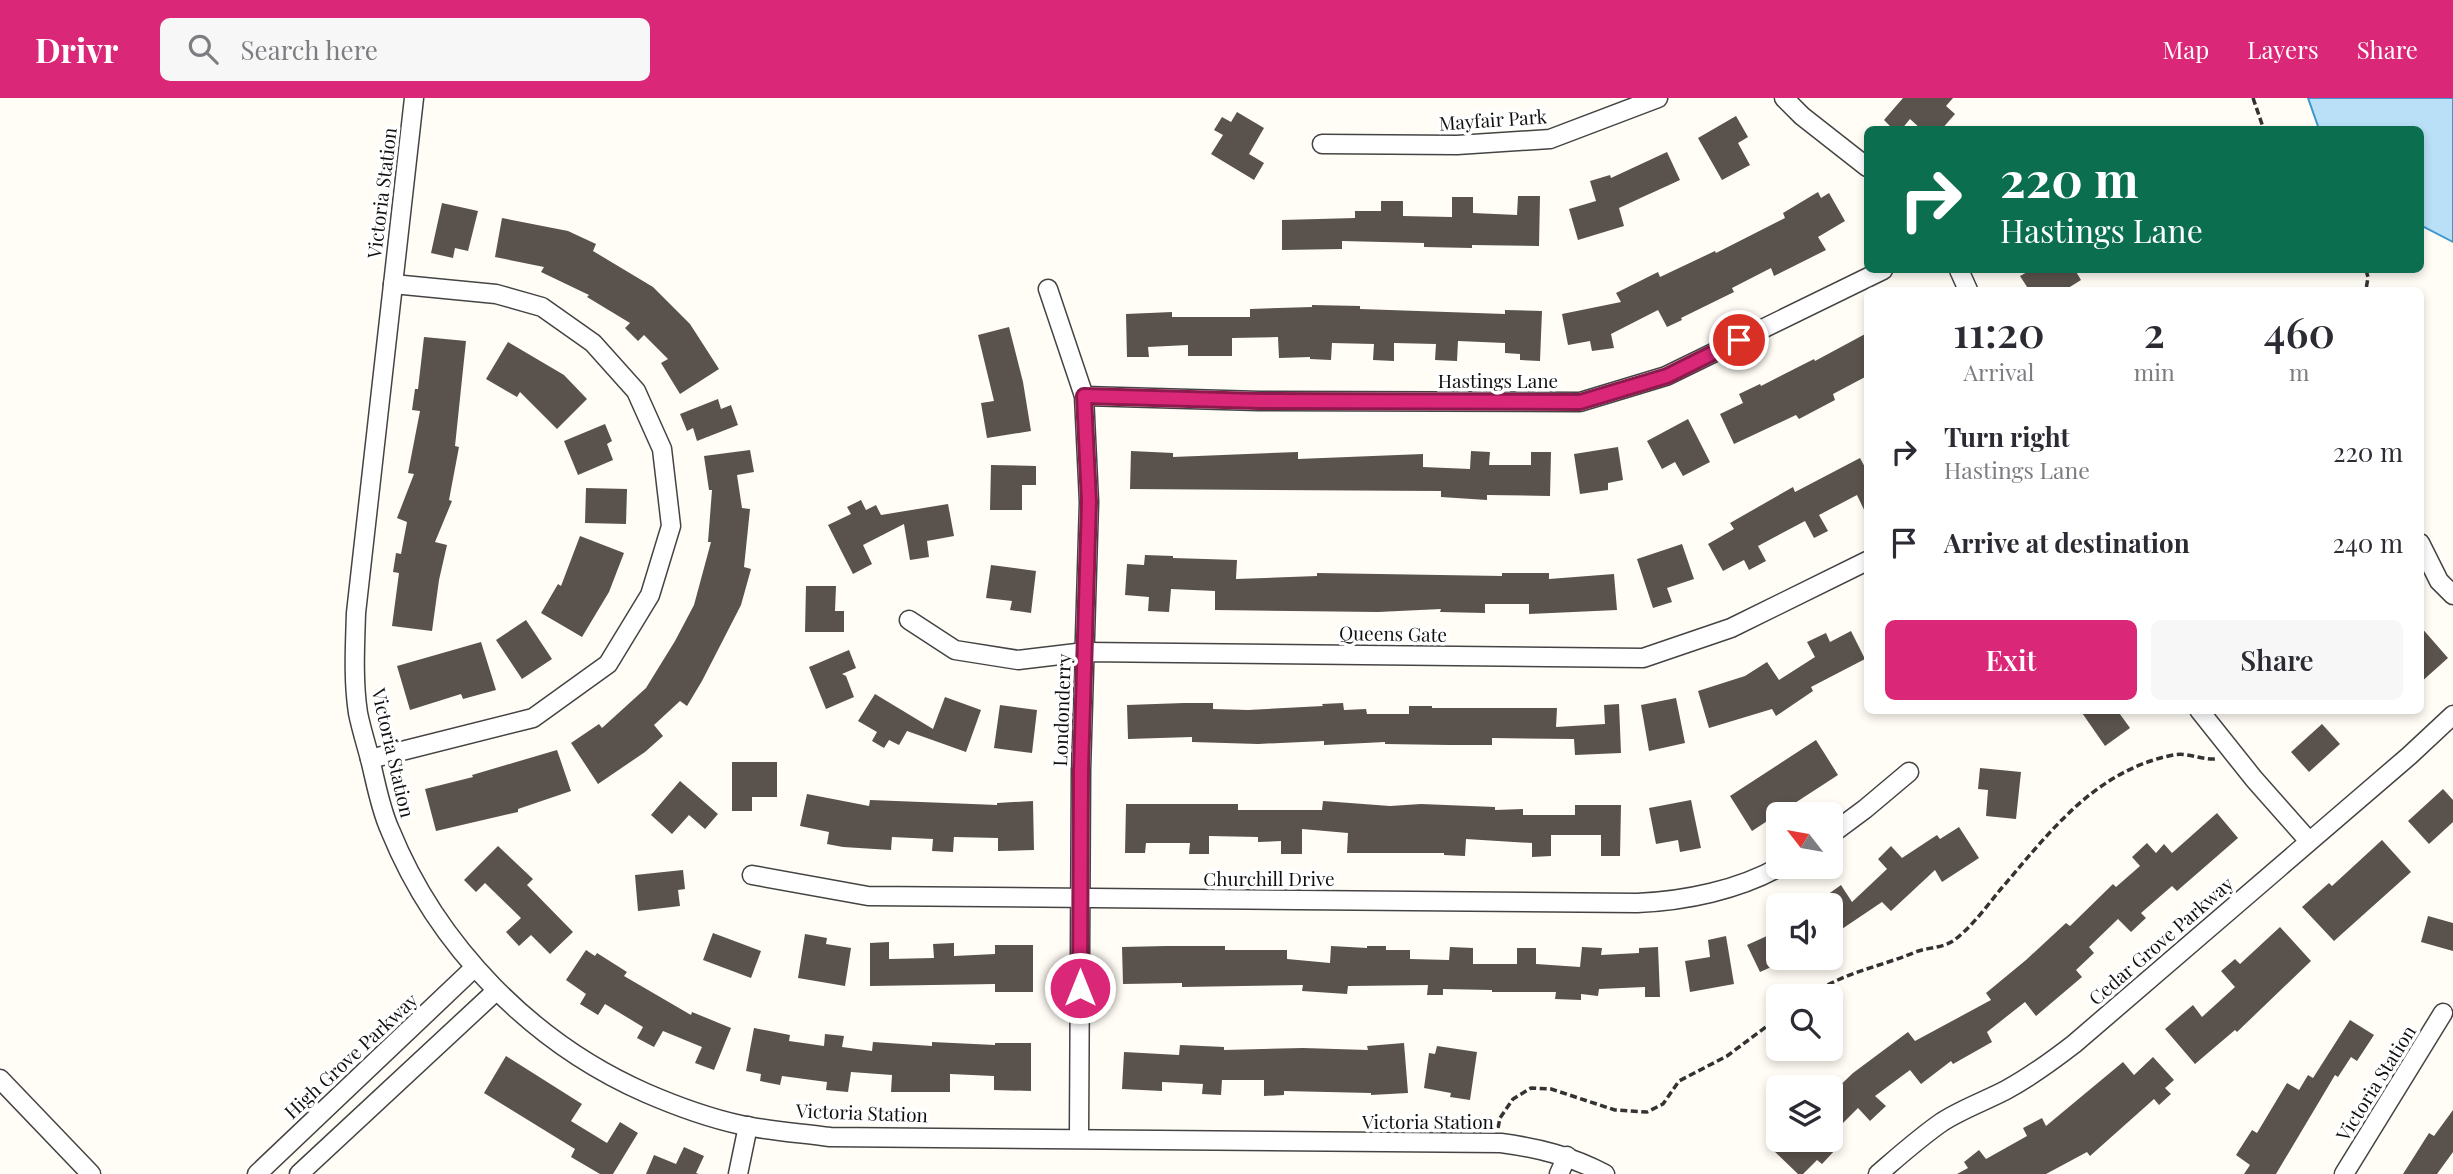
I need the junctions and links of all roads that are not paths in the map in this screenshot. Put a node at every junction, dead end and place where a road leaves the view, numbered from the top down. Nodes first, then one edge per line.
1 (414, 98) edge
2 (1658, 98) edge
3 (1784, 98) edge
4 (1322, 144) dead end
5 (1864, 165) edge
6 (1878, 273) edge
7 (393, 284) junction
8 (1048, 289) dead end
9 (1084, 396) junction
10 (2424, 551) edge
11 (1864, 562) edge
12 (2453, 595) edge
13 (909, 620) dead end
14 (1085, 652) junction
15 (2202, 714) edge
16 (2453, 715) edge
17 (370, 759) junction
18 (1909, 772) dead end
19 (1843, 826) edge
20 (2308, 840) junction
21 (1766, 873) edge
22 (752, 876) dead end
23 (1081, 899) junction
24 (474, 968) junction
25 (496, 991) junction
26 (2443, 1013) dead end
27 (0, 1079) edge
28 (748, 1126) junction
29 (1079, 1138) junction
30 (1567, 1156) junction
31 (91, 1174) edge
32 (257, 1174) edge
33 (299, 1174) edge
34 (738, 1174) edge
35 (1559, 1174) edge
36 (1605, 1174) edge
37 (1878, 1174) edge
38 (2344, 1174) edge

1 - 7 street, Victoria Station
2 - 4 street, Mayfair Park
3 - 5 street
6 - 9 street, Hastings Lane
7 - 17 street, Victoria Station
7 - 17 street
8 - 9 street, Londonderry
9 - 14 street, Londonderry
10 - 12 street
11 - 14 street, Queens Gate
13 - 14 street, Queens Gate
14 - 23 street, Londonderry
15 - 20 street
16 - 20 street, Cedar Grove Parkway
17 - 24 street, Victoria Station
18 - 19 street
20 - 37 street, Cedar Grove Parkway
21 - 23 street, Churchill Drive
22 - 23 street, Churchill Drive
23 - 29 street, Londonderry
24 - 25 street, Victoria Station
24 - 32 street, High Grove Parkway
25 - 28 street, Victoria Station
25 - 33 street
26 - 38 street, Victoria Station
27 - 31 street
28 - 29 street, Victoria Station
28 - 34 street
29 - 30 street, Victoria Station
30 - 35 street
30 - 36 street, Victoria Station

